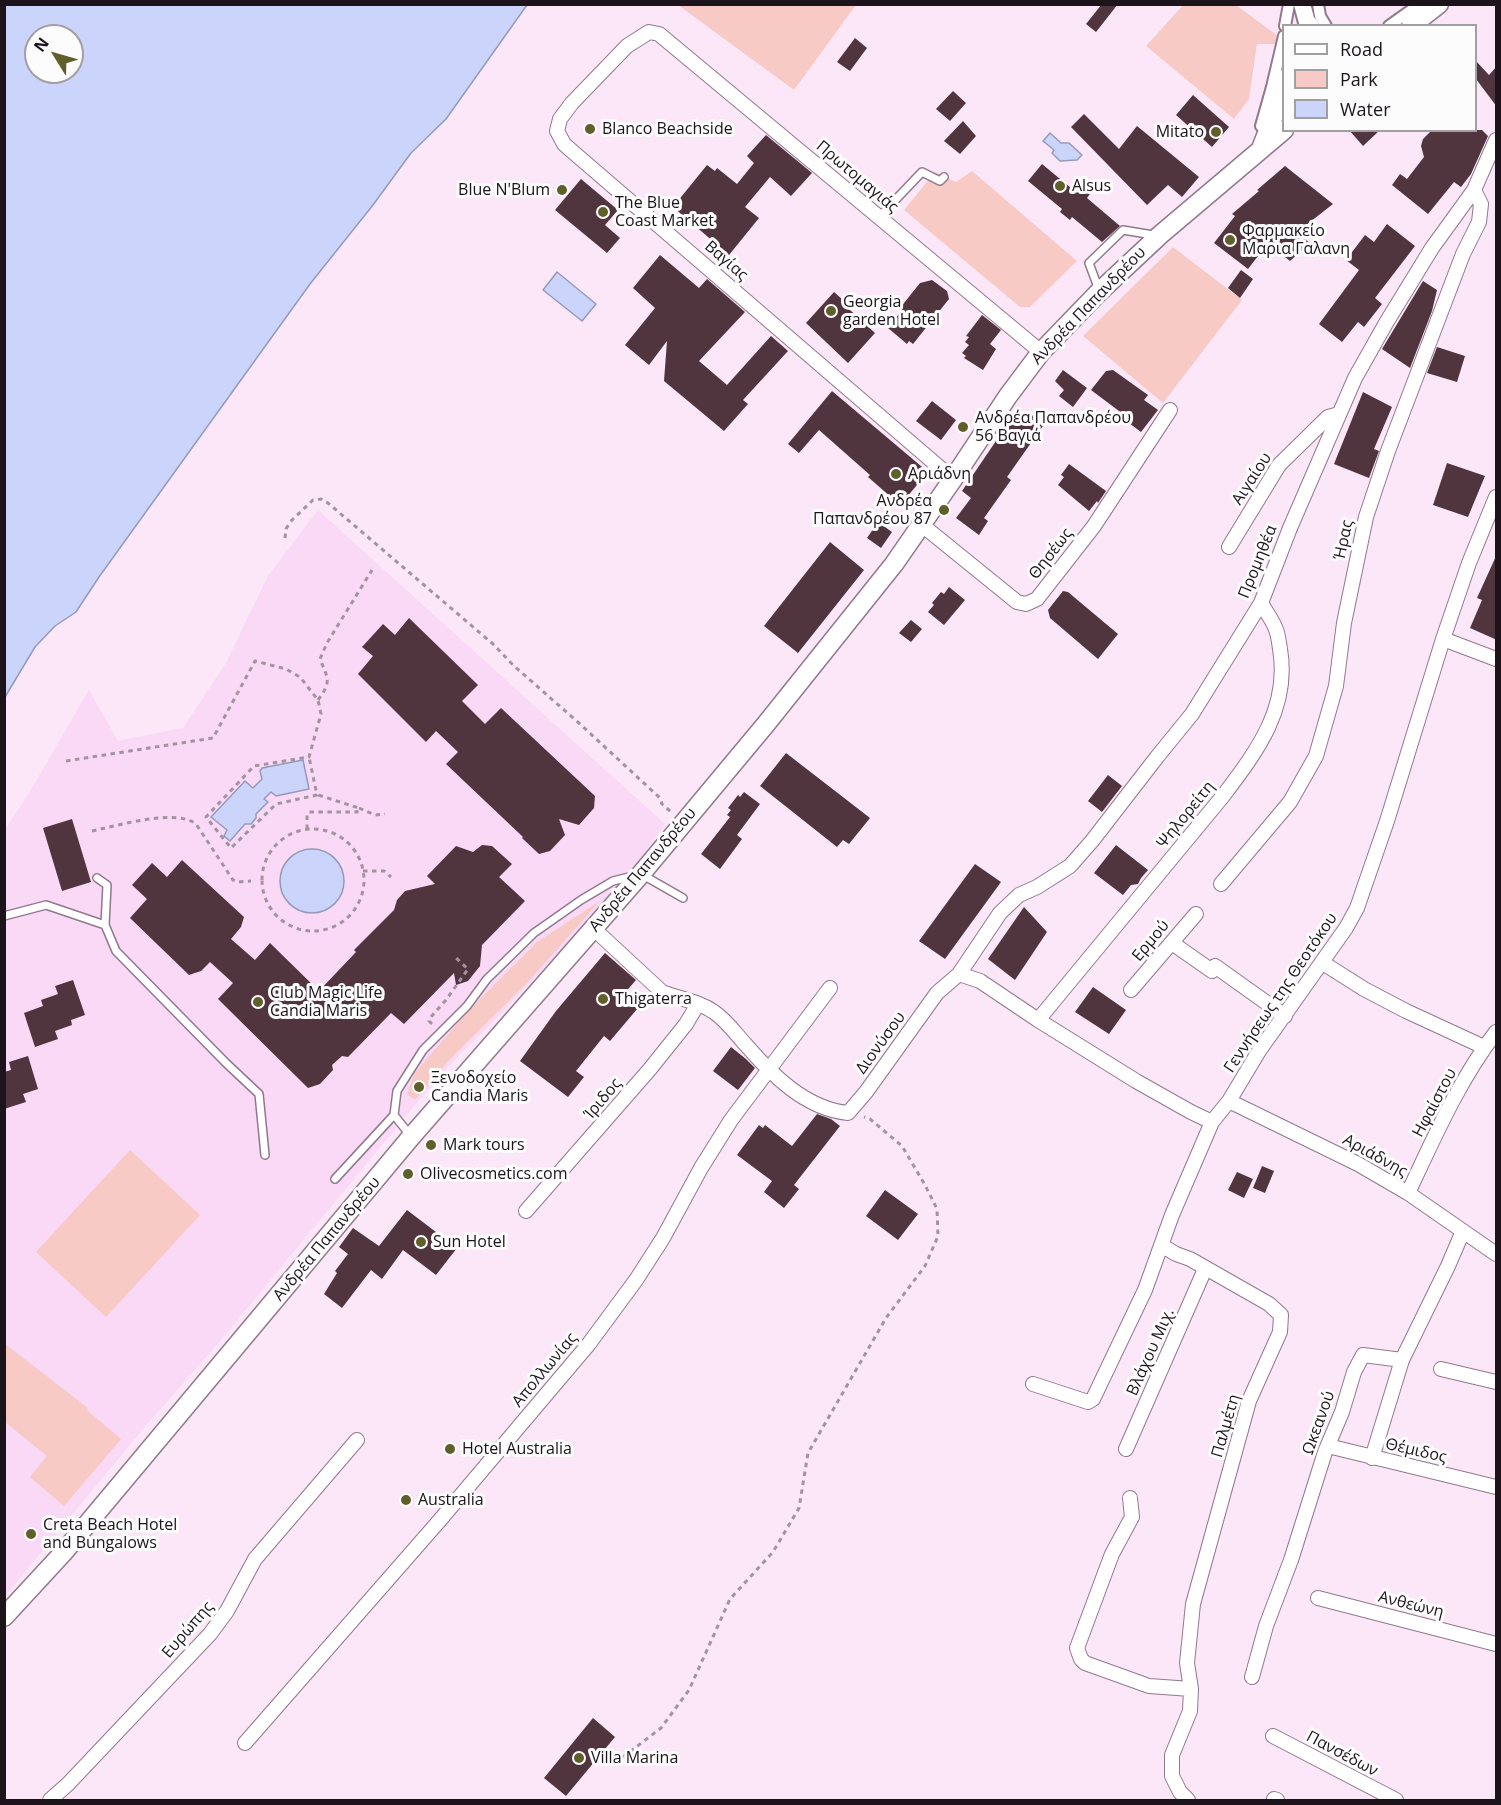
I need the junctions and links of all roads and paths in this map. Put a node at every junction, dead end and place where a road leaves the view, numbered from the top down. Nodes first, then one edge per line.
1 (1289, 4) edge
2 (1301, 4) edge
3 (1318, 4) edge
4 (1420, 4) edge
5 (1439, 4) edge
6 (1285, 24) edge
7 (1310, 24) edge
8 (1311, 24) edge
9 (1392, 24) edge
10 (1414, 24) edge
11 (649, 33) joint
12 (1282, 44) edge
13 (1282, 87) edge
14 (1282, 131) edge
15 (1260, 140) junction
16 (1497, 140) edge
17 (944, 177) dead end
18 (1474, 190) junction
19 (879, 217) junction
20 (1160, 236) junction
21 (1099, 292) junction
22 (1041, 352) junction
23 (1170, 410) dead end
24 (1339, 414) junction
25 (953, 479) junction
26 (1497, 498) edge
27 (922, 525) junction
28 (285, 538) dead end
29 (1229, 547) dead end
30 (372, 570) dead end
31 (1261, 603) junction
32 (1443, 639) junction
33 (1497, 659) edge
34 (318, 700) junction
35 (309, 757) junction
36 (66, 761) dead end
37 (317, 795) junction
38 (359, 808) junction
39 (385, 814) dead end
40 (679, 817) dead end
41 (307, 829) junction
42 (92, 831) dead end
43 (363, 871) junction
44 (641, 874) junction
45 (391, 877) dead end
46 (97, 878) dead end
47 (251, 881) dead end
48 (1221, 884) dead end
49 (683, 898) dead end
50 (1196, 914) dead end
51 (4, 916) edge
52 (105, 925) junction
53 (594, 929) junction
54 (1172, 943) junction
55 (456, 958) dead end
56 (1323, 963) junction
57 (959, 974) junction
58 (830, 988) dead end
59 (1131, 990) dead end
60 (698, 1004) junction
61 (1285, 1016) junction
62 (1038, 1020) junction
63 (438, 1023) dead end
64 (1497, 1032) edge
65 (1484, 1047) junction
66 (768, 1071) junction
67 (1229, 1101) junction
68 (848, 1113) junction
69 (394, 1114) junction
70 (1212, 1122) junction
71 (411, 1137) junction
72 (265, 1155) dead end
73 (335, 1179) dead end
74 (1408, 1193) junction
75 (526, 1211) dead end
76 (1462, 1231) junction
77 (1161, 1245) junction
78 (1497, 1254) edge
79 (1206, 1269) junction
80 (1402, 1360) junction
81 (1441, 1369) dead end
82 (1497, 1382) edge
83 (1033, 1384) dead end
84 (357, 1440) dead end
85 (1328, 1446) junction
86 (1126, 1449) dead end
87 (1372, 1458) junction
88 (1497, 1487) edge
89 (1130, 1498) dead end
90 (1318, 1598) dead end
91 (4, 1617) edge
92 (1497, 1644) edge
93 (1252, 1677) dead end
94 (1191, 1688) junction
95 (1273, 1736) dead end
96 (245, 1743) dead end
97 (623, 1757) dead end
98 (50, 1800) edge
99 (1188, 1800) edge
100 (1396, 1800) edge

1 - 6 street
2 - 7 street
3 - 8 street
4 - 9 street
5 - 10 main road
11 - 19 street, Πρωτομαγιάς
11 - 25 street, Βαγίας
12 - 15 street
13 - 15 main road
14 - 15 main road, Ανδρέα Παπανδρέου
15 - 20 main road, Ανδρέα Παπανδρέου
16 - 18 street, Προμηθέα
17 - 19 lane
18 - 24 street, Προμηθέα
18 - 48 street, Ήρας
19 - 22 street, Πρωτομαγιάς
20 - 21 main road, Ανδρέα Παπανδρέου
20 - 21 lane
21 - 22 main road, Ανδρέα Παπανδρέου
22 - 25 main road, Ανδρέα Παπανδρέου
23 - 27 street, Θησέως
24 - 29 street, Αιγαίου
24 - 31 street, Προμηθέα
25 - 27 main road, Ανδρέα Παπανδρέου
26 - 32 street, Γεννήσεως της Θεοτόκου
27 - 44 main road, Ανδρέα Παπανδρέου
28 - 40 path
30 - 34 path
31 - 57 street, Προμηθέα
31 - 62 street, Ψηλορείτη
32 - 33 street
32 - 56 street, Γεννήσεως της Θεοτόκου
34 - 35 path
34 - 36 path
35 - 37 path
35 - 37 path
37 - 38 path
38 - 39 path
38 - 41 path
41 - 43 path
41 - 43 path
42 - 47 path
43 - 45 path
44 - 49 lane
44 - 53 main road, Ανδρέα Παπανδρέου
44 - 69 lane
46 - 52 lane
50 - 54 street, Ερμού
51 - 52 lane
52 - 72 lane
53 - 60 street
53 - 71 main road, Ανδρέα Παπανδρέου
54 - 59 street, Ερμού
54 - 61 street
55 - 63 path
56 - 61 street, Γεννήσεως της Θεοτόκου
56 - 65 street
57 - 62 street
57 - 68 street, Διονύσου
58 - 66 street, Απολλωνίας
60 - 66 street
60 - 75 street, Ίριδος
61 - 67 street, Γεννήσεως της Θεοτόκου
62 - 70 street
64 - 65 street, Ηφαίστου
65 - 74 street, Ηφαίστου
66 - 68 street
66 - 96 street, Απολλωνίας
67 - 70 street, Γεννήσεως της Θεοτόκου
67 - 74 street, Αριάδνης
68 - 97 path
69 - 71 lane
69 - 73 lane
70 - 77 street, Γεννήσεως της Θεοτόκου
71 - 91 main road, Ανδρέα Παπανδρέου
74 - 76 street, Αριάδνης
76 - 78 street, Αριάδνης
76 - 80 street
77 - 79 street, Παλμέτη
77 - 83 street, Γεννήσεως της Θεοτόκου
79 - 86 street, Βλάχου Μιχ.
79 - 94 street, Παλμέτη
80 - 85 street, Ωκεανού
80 - 87 street
81 - 82 street
84 - 98 street, Ευρώπης
85 - 87 street, Θέμιδος
85 - 93 street, Ωκεανού
87 - 88 street, Θέμιδος
89 - 94 street
90 - 92 street, Ανθεώνη
94 - 99 street
95 - 100 street, Πανσέδων

